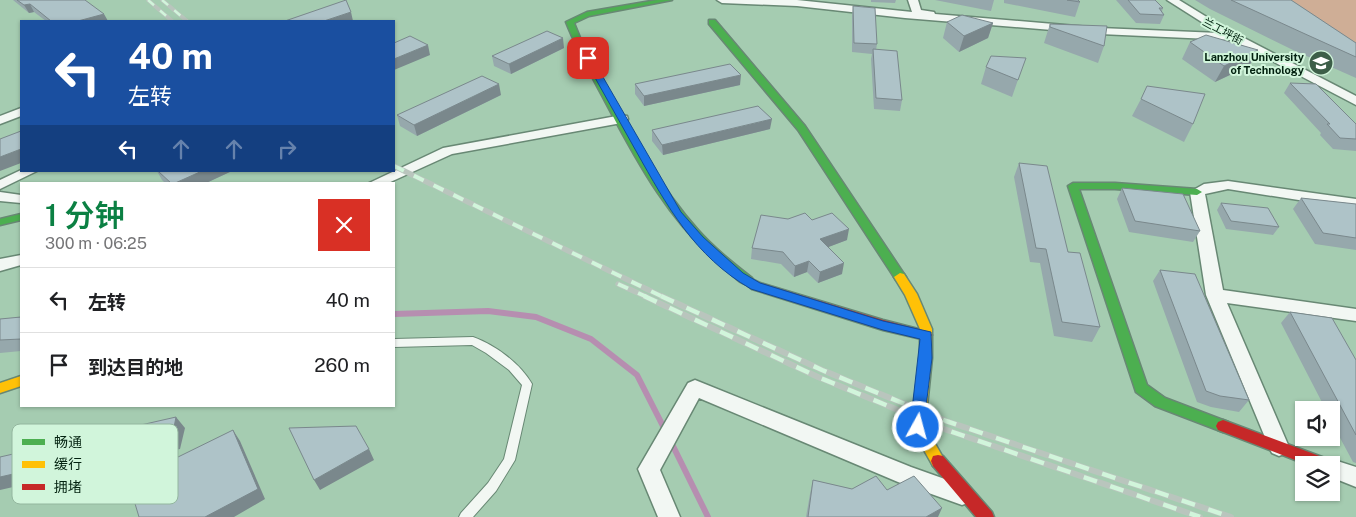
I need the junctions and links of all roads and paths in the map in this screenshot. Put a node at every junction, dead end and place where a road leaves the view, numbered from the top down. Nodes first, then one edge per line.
1 (669, 0) edge
2 (722, 0) edge
3 (913, 0) edge
4 (1172, 0) edge
5 (712, 22) dead end
6 (1219, 29) junction
7 (1234, 37) junction
8 (1356, 101) edge
9 (20, 112) edge
10 (0, 120) edge
11 (622, 120) junction
12 (28, 172) edge
13 (378, 182) edge
14 (0, 185) edge
15 (1197, 192) junction
16 (0, 196) edge
17 (20, 199) edge
18 (1356, 204) edge
19 (20, 217) edge
20 (0, 222) edge
21 (20, 260) edge
22 (0, 265) edge
23 (1215, 295) junction
24 (1356, 315) edge
25 (926, 335) junction
26 (395, 343) edge
27 (20, 382) edge
28 (0, 388) edge
29 (1278, 446) junction
30 (1303, 456) edge
31 (1340, 471) edge
32 (1356, 477) edge
33 (969, 497) junction
34 (465, 517) edge
35 (669, 517) edge
36 (986, 517) edge

1 - 11 street
2 - 7 street
3 - 6 street
4 - 6 street, 兰工坪街
5 - 25 street
6 - 7 street, 兰工坪街
7 - 8 street, 兰工坪街
9 - 10 street
11 - 13 street
11 - 25 street
12 - 14 street
15 - 18 street
15 - 23 street
15 - 29 street
16 - 17 street
19 - 20 street
21 - 22 street
23 - 24 street
23 - 29 street
25 - 33 street
26 - 34 lane
27 - 28 street
29 - 30 street
31 - 32 street
33 - 35 street
33 - 36 street

